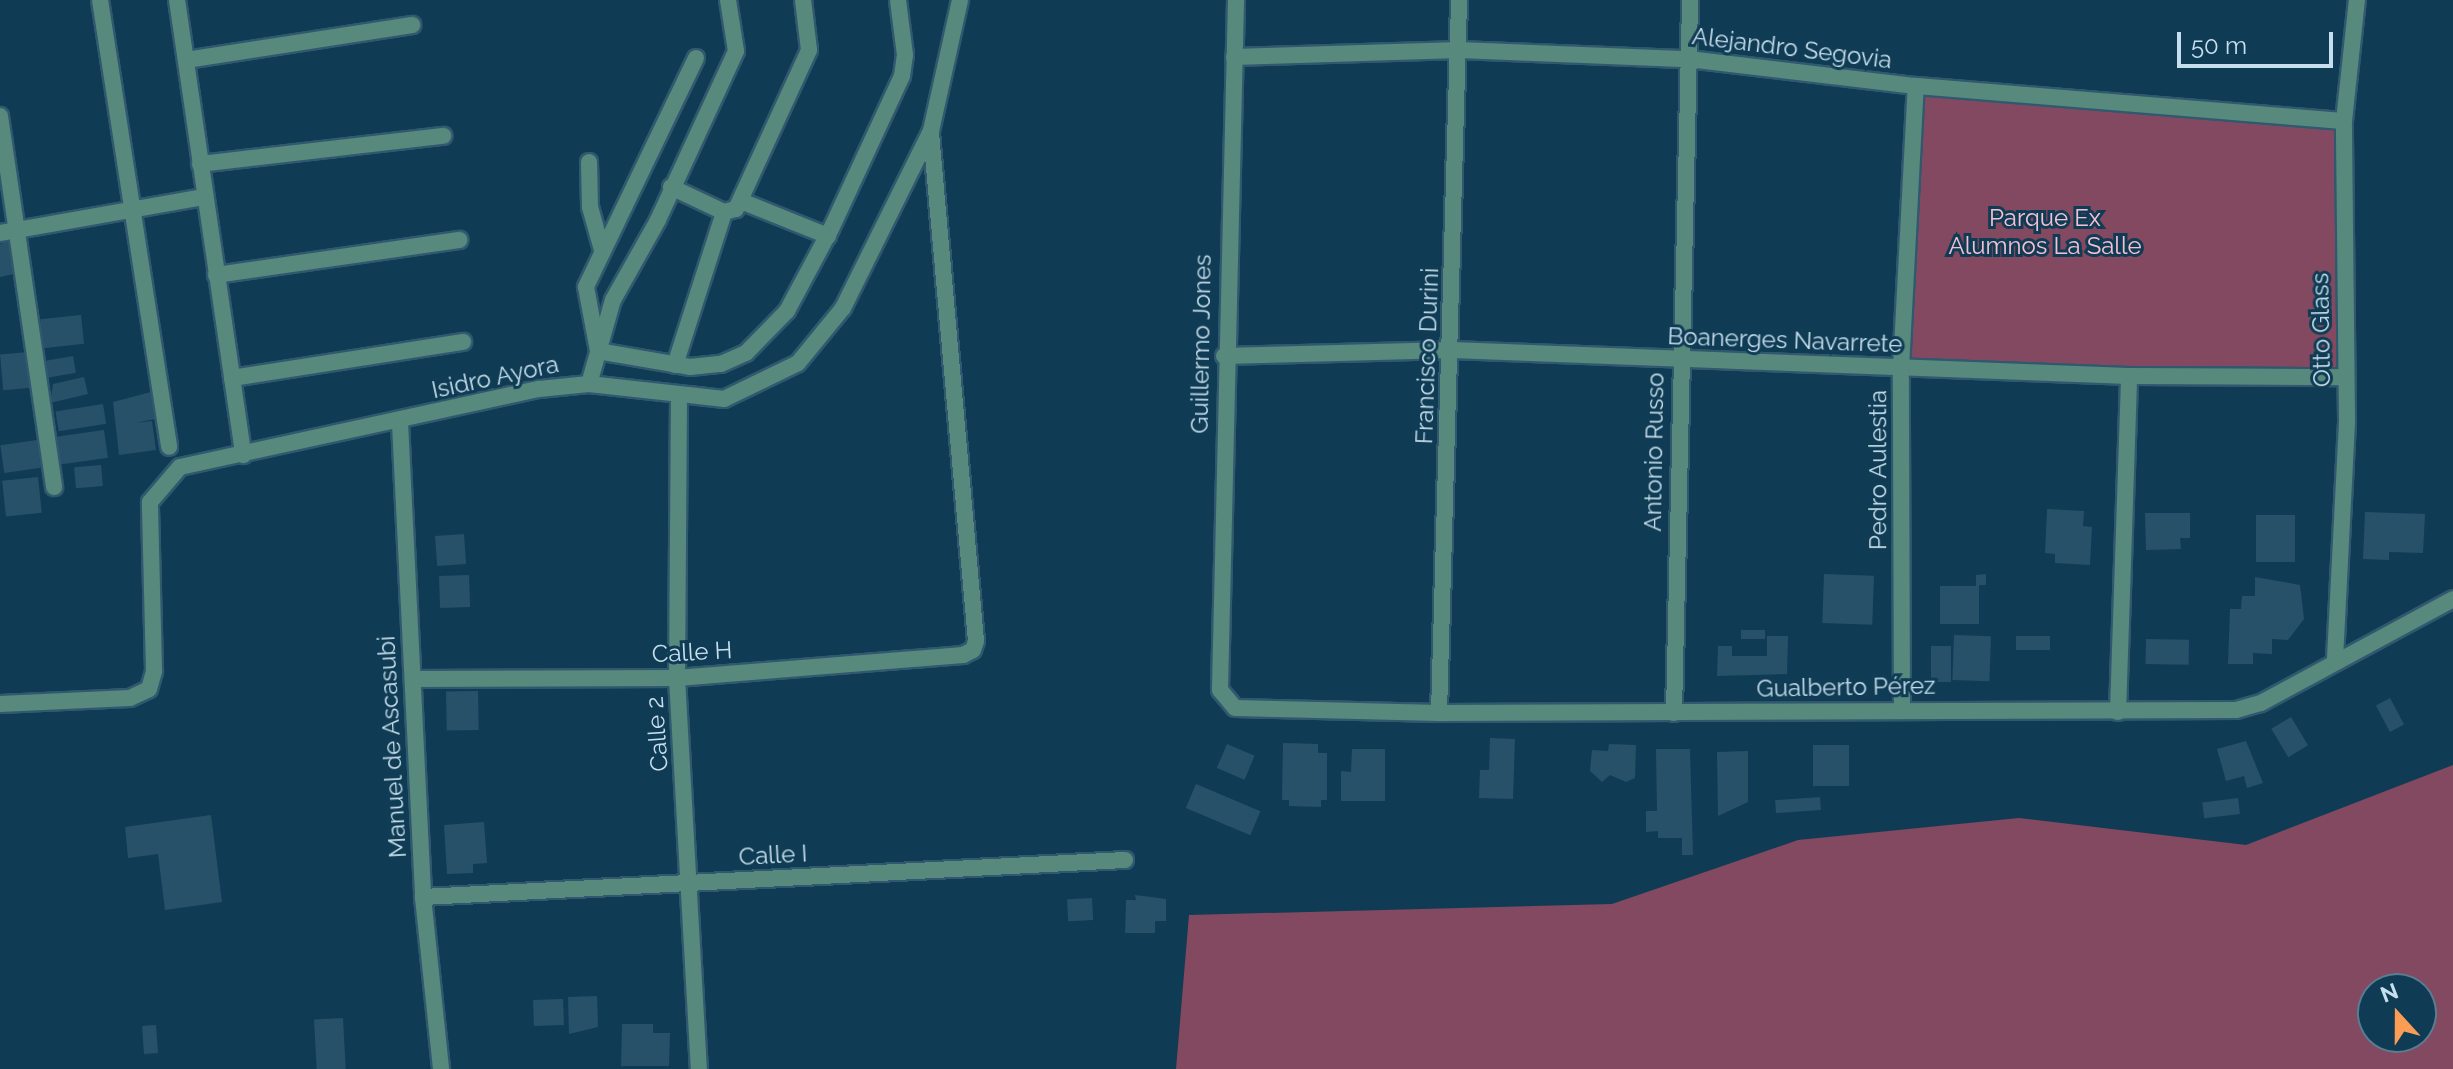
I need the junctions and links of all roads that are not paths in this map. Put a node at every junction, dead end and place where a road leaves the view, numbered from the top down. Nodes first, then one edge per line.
1 (100, 0) edge
2 (177, 0) edge
3 (728, 0) edge
4 (803, 0) edge
5 (898, 0) edge
6 (960, 0) edge
7 (1236, 0) edge
8 (1459, 0) edge
9 (1690, 0) edge
10 (2357, 0) edge
11 (412, 25) dead end
12 (1459, 50) junction
13 (1234, 57) junction
14 (696, 58) dead end
15 (1688, 59) junction
16 (186, 60) junction
17 (1916, 86) junction
18 (0, 116) edge
19 (2344, 121) junction
20 (931, 131) junction
21 (443, 136) dead end
22 (589, 162) dead end
23 (200, 164) junction
24 (671, 187) junction
25 (205, 197) junction
26 (741, 201) junction
27 (131, 212) junction
28 (724, 212) junction
29 (8, 231) edge
30 (828, 236) junction
31 (459, 240) dead end
32 (602, 250) junction
33 (216, 275) junction
34 (463, 342) dead end
35 (1452, 350) junction
36 (598, 351) junction
37 (1224, 356) junction
38 (1679, 360) junction
39 (675, 365) junction
40 (1901, 368) junction
41 (2129, 376) junction
42 (2345, 377) junction
43 (232, 378) junction
44 (589, 384) junction
45 (679, 395) junction
46 (400, 423) junction
47 (169, 447) dead end
48 (243, 455) junction
49 (54, 487) dead end
50 (2453, 599) edge
51 (2335, 659) junction
52 (677, 678) junction
53 (413, 679) junction
54 (1220, 690) joint
55 (0, 704) edge
56 (1902, 709) junction
57 (2118, 712) junction
58 (1439, 713) junction
59 (1674, 713) junction
60 (1125, 860) dead end
61 (690, 883) junction
62 (423, 897) junction
63 (441, 1069) edge
64 (699, 1069) edge

1 - 27 street
2 - 16 street
3 - 24 street
4 - 26 street
5 - 30 street
6 - 20 street, Isidro Ayora
7 - 13 street, Guillermo Jones
8 - 12 street, Francisco Durini
9 - 15 street, Antonio Russo
10 - 19 street, Otto Glass
11 - 16 street
12 - 13 street, Alejandro Segovia
12 - 15 street, Alejandro Segovia
12 - 35 street, Francisco Durini
13 - 37 street, Guillermo Jones
14 - 32 street
15 - 17 street, Alejandro Segovia
15 - 38 street, Antonio Russo
16 - 23 street
17 - 19 street, Alejandro Segovia
17 - 40 street, Pedro Aulestia
18 - 29 street
19 - 42 street, Otto Glass
20 - 45 street, Isidro Ayora
20 - 52 street, Calle H
21 - 23 street
22 - 32 street
23 - 25 street
24 - 28 street
24 - 36 street
25 - 27 street
25 - 33 street
26 - 28 street
26 - 30 street
27 - 29 street
27 - 47 street
28 - 39 street
29 - 49 street
30 - 39 street
31 - 33 street
32 - 36 street
33 - 43 street
34 - 43 street
35 - 37 street, Boanerges Navarrete
35 - 38 street, Boanerges Navarrete
35 - 58 street, Francisco Durini
36 - 39 street
36 - 44 street
37 - 54 street, Guillermo Jones
38 - 40 street, Boanerges Navarrete
38 - 59 street, Antonio Russo
40 - 41 street, Boanerges Navarrete
40 - 56 street, Pedro Aulestia
41 - 42 street, Boanerges Navarrete
41 - 57 street
42 - 51 street, Otto Glass
43 - 48 street
44 - 45 street, Isidro Ayora
44 - 46 street, Isidro Ayora
45 - 52 street, Calle 2
46 - 48 street, Isidro Ayora
46 - 53 street, Manuel de Ascasubi
48 - 55 street, Isidro Ayora
50 - 51 street, Gualberto Pérez
51 - 57 street, Gualberto Pérez
52 - 53 street, Calle H
52 - 61 street, Calle 2
53 - 62 street, Manuel de Ascasubi
54 - 58 street, Gualberto Pérez
56 - 57 street, Gualberto Pérez
56 - 59 street, Gualberto Pérez
58 - 59 street, Gualberto Pérez
60 - 61 street, Calle I
61 - 62 street, Calle I
61 - 64 street, Calle 2
62 - 63 street, Manuel de Ascasubi

